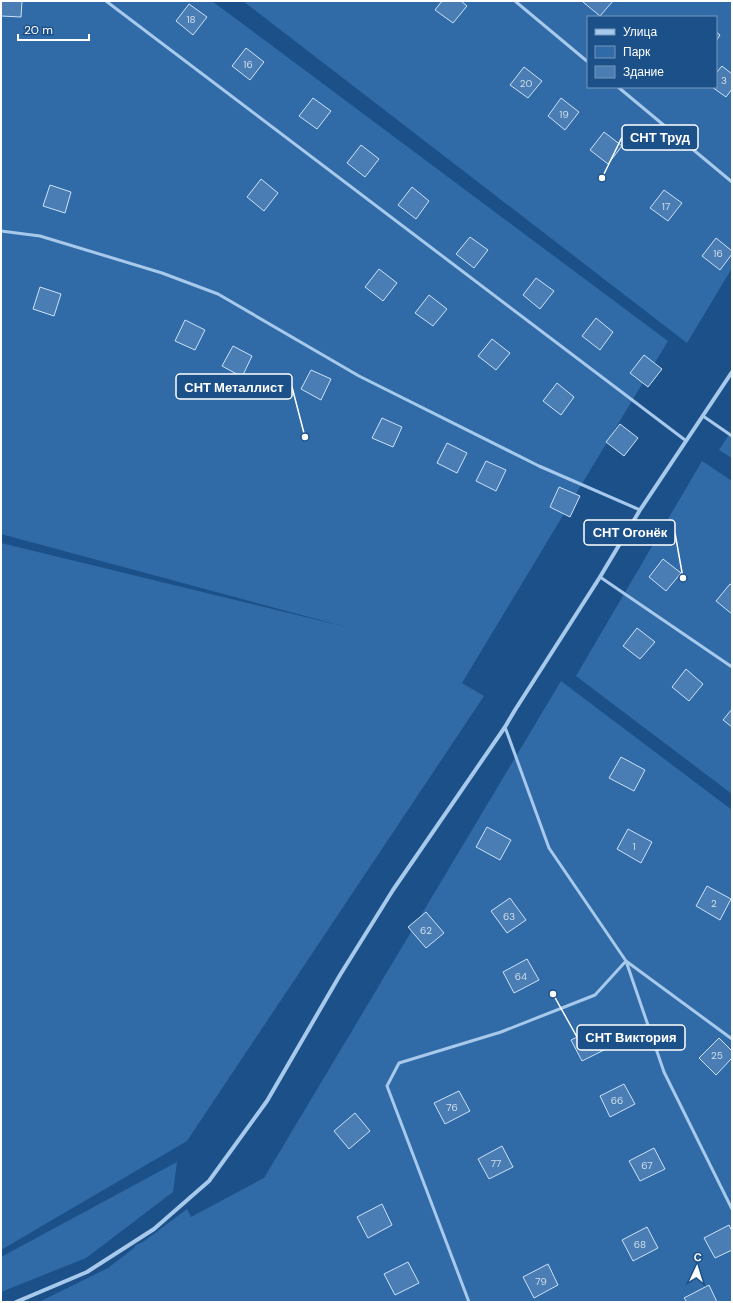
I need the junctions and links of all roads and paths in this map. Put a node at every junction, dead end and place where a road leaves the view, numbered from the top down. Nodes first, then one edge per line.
1 (106, 1) edge
2 (515, 1) edge
3 (587, 61) edge
4 (619, 88) edge
5 (732, 182) edge
6 (1, 231) edge
7 (732, 372) edge
8 (703, 416) junction
9 (732, 436) edge
10 (685, 440) junction
11 (640, 510) junction
12 (600, 577) junction
13 (732, 667) edge
14 (506, 728) junction
15 (626, 961) junction
16 (732, 1039) edge
17 (732, 1209) edge
18 (16, 1302) edge
19 (470, 1302) edge

1 - 10 lane
2 - 3 lane
4 - 5 lane
6 - 11 lane
7 - 8 street
8 - 9 lane
8 - 10 street
10 - 11 street
11 - 12 street
12 - 13 lane
12 - 14 street
14 - 15 lane
14 - 18 street
15 - 16 lane
15 - 17 lane
15 - 19 lane

